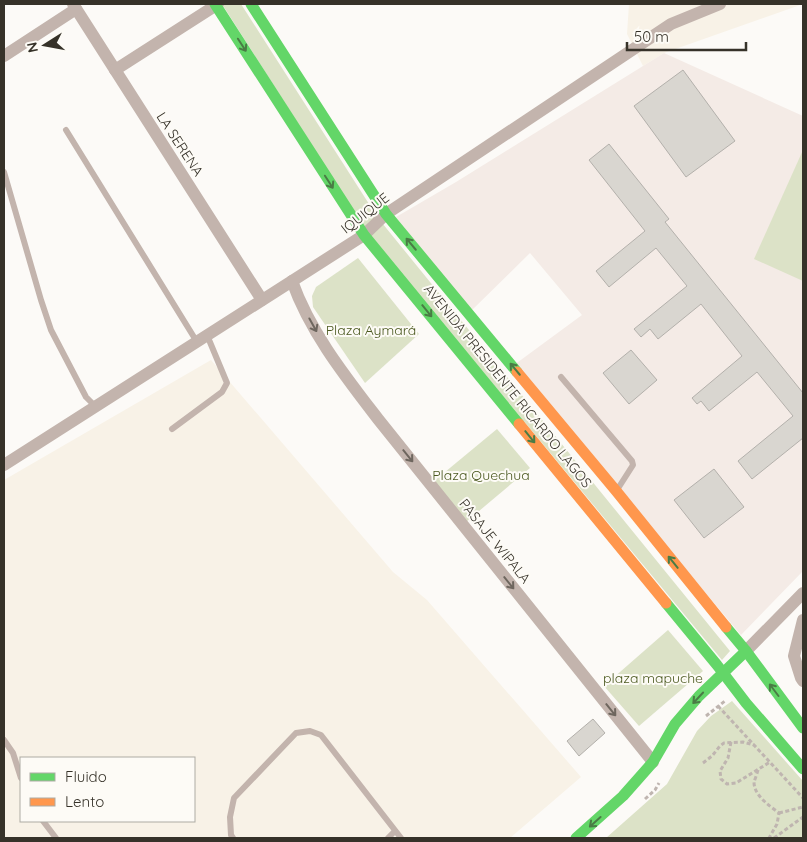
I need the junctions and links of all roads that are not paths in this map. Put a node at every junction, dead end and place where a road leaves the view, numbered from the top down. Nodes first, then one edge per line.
1 (217, 4) edge
2 (251, 4) edge
3 (720, 4) edge
4 (75, 6) edge
5 (4, 56) edge
6 (115, 70) junction
7 (66, 130) dead end
8 (4, 172) edge
9 (386, 214) junction
10 (364, 235) junction
11 (292, 281) junction
12 (262, 300) junction
13 (202, 338) junction
14 (561, 377) dead end
15 (95, 406) junction
16 (172, 429) dead end
17 (4, 465) edge
18 (617, 492) junction
19 (803, 593) edge
20 (803, 620) edge
21 (746, 651) junction
22 (724, 673) junction
23 (803, 681) edge
24 (803, 728) edge
25 (4, 740) edge
26 (653, 762) junction
27 (803, 769) edge
28 (20, 775) edge
29 (44, 822) edge
30 (395, 832) junction
31 (56, 838) edge
32 (233, 838) edge
33 (388, 838) edge
34 (401, 838) edge
35 (576, 838) edge

1 - 6 street
1 -> 10 street, AVENIDA PRESIDENTE RICARDO LAGOS
2 - 9 street, AVENIDA PRESIDENTE RICARDO LAGOS
3 - 9 street, IQUIQUE
4 - 5 street
4 - 6 street, LA SERENA
6 - 12 street, LA SERENA
7 - 13 lane
8 - 15 lane
9 - 10 street, IQUIQUE
18 -> 9 street, AVENIDA PRESIDENTE RICARDO LAGOS
10 - 11 street, IQUIQUE
10 -> 22 street, AVENIDA PRESIDENTE RICARDO LAGOS
11 - 12 street, IQUIQUE
11 -> 26 street, PASAJE WIPALA
12 - 13 street, IQUIQUE
13 - 15 street, IQUIQUE
13 - 16 lane
14 - 18 lane
15 - 17 street, IQUIQUE
21 -> 18 street, AVENIDA PRESIDENTE RICARDO LAGOS
19 - 21 street
20 - 23 street
21 - 22 street
24 -> 21 street, AVENIDA PRESIDENTE RICARDO LAGOS
22 -> 26 street
22 - 27 street, AVENIDA PRESIDENTE RICARDO LAGOS
25 - 28 lane
26 -> 35 street
29 - 31 lane
30 - 32 lane
30 - 33 lane
30 - 34 lane

